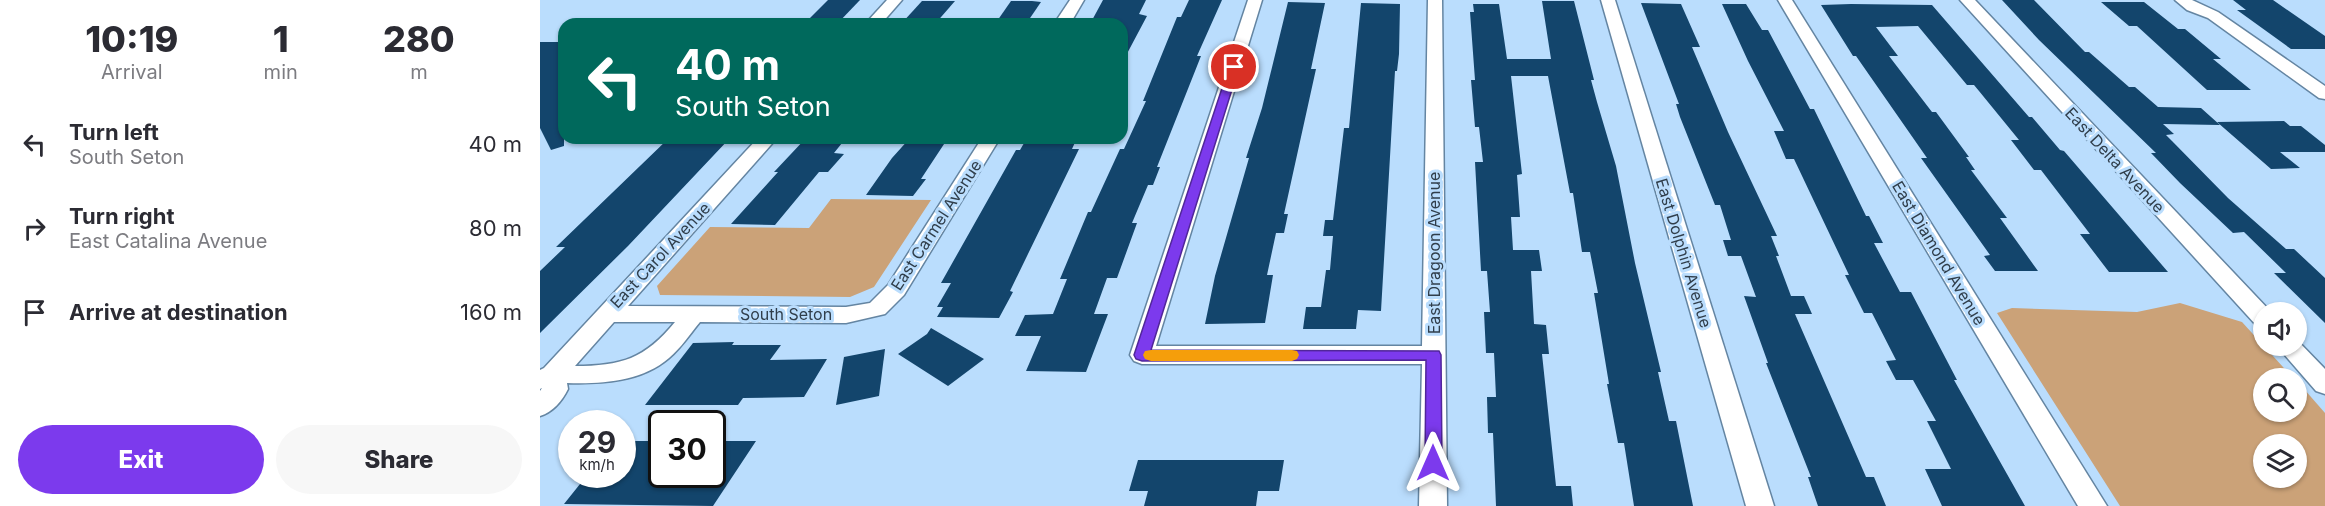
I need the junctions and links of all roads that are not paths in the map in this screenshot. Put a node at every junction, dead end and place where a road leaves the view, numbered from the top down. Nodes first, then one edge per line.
1 (895, 0) edge
2 (1077, 0) edge
3 (1256, 0) edge
4 (1435, 0) edge
5 (1608, 0) edge
6 (1785, 0) edge
7 (1967, 0) edge
8 (2182, 0) edge
9 (878, 18) edge
10 (1066, 18) edge
11 (2325, 94) edge
12 (762, 144) edge
13 (987, 144) edge
14 (2253, 307) edge
15 (877, 309) joint
16 (606, 314) junction
17 (694, 314) junction
18 (1434, 355) junction
19 (2298, 356) edge
20 (546, 377) edge
21 (2325, 385) edge
22 (540, 407) edge
23 (1433, 506) edge
24 (1760, 506) edge
25 (2093, 506) edge

1 - 9 street
2 - 10 street
3 - 18 street
4 - 18 street, East Dragoon Avenue
5 - 24 street, East Dolphin Avenue
6 - 25 street, East Diamond Avenue
7 - 14 street, East Delta Avenue
8 - 11 street
12 - 16 street, East Carol Avenue
13 - 15 street, East Carmel Avenue
15 - 17 street, South Seton
16 - 17 street, South Seton
16 - 20 street, East Carol Avenue
17 - 20 street
18 - 23 street, East Dragoon Avenue
19 - 21 street
20 - 22 street, East Carol Avenue

